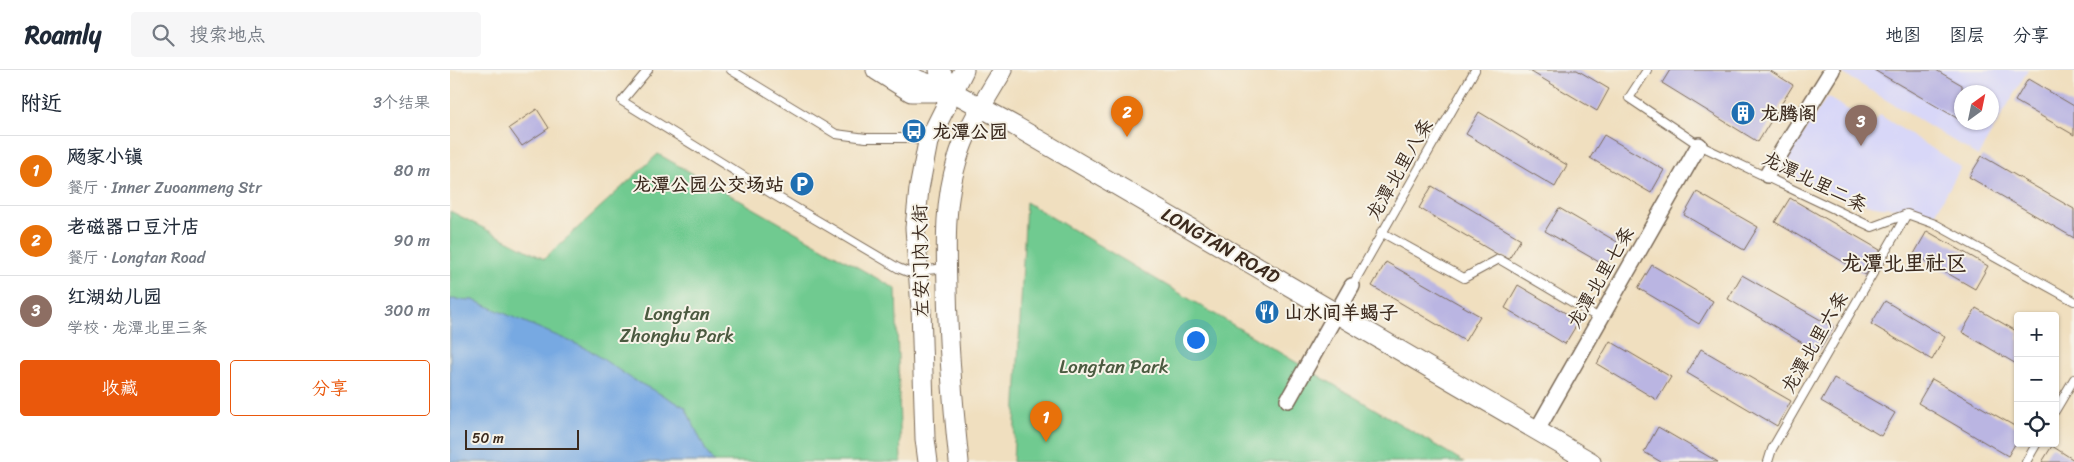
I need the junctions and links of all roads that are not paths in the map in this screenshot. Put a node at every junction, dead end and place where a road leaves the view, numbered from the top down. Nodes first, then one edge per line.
1 (648, 70) edge
2 (731, 70) edge
3 (876, 70) edge
4 (901, 70) edge
5 (931, 70) edge
6 (939, 70) edge
7 (964, 70) edge
8 (1003, 70) edge
9 (1475, 70) edge
10 (1647, 70) edge
11 (1832, 70) edge
12 (953, 92) junction
13 (982, 108) junction
14 (928, 142) junction
15 (1699, 145) junction
16 (1767, 175) junction
17 (1906, 214) junction
18 (1382, 232) junction
19 (946, 268) junction
20 (919, 271) junction
21 (1352, 286) joint
22 (2074, 301) edge
23 (1338, 312) junction
24 (1598, 318) junction
25 (2074, 379) edge
26 (1288, 400) dead end
27 (2059, 404) edge
28 (1537, 430) junction
29 (2035, 447) edge
30 (928, 462) edge
31 (959, 462) edge
32 (1592, 462) edge
33 (1768, 462) edge
34 (2026, 462) edge

1 - 20 lane
2 - 14 lane
3 - 12 street, LONGTAN ROAD
4 - 12 street, LONGTAN ROAD
5 - 12 street, LONGTAN ROAD
6 - 12 street, LONGTAN ROAD
7 - 12 street, 左安门内大街
8 - 13 street, 左安门内大街
9 - 18 lane, 龙潭北里八条
10 - 15 lane, 龙潭北里二条
11 - 16 street
12 - 13 street, LONGTAN ROAD
12 - 14 street, 左安门内大街
13 - 19 street, 左安门内大街
13 - 23 street, LONGTAN ROAD
14 - 20 street, 左安门内大街
15 - 16 lane, 龙潭北里二条
15 - 24 street, 龙潭北里七条
16 - 17 lane, 龙潭北里二条
17 - 22 lane
17 - 33 lane, 龙潭北里六条
18 - 21 lane, 龙潭北里八条
18 - 24 lane
19 - 20 lane
19 - 31 street, 左安门内大街
20 - 30 street, 左安门内大街
21 - 23 street
23 - 26 street
23 - 28 street, LONGTAN ROAD
24 - 28 street, 龙潭北里七条
25 - 27 lane
28 - 32 street, LONGTAN ROAD
29 - 34 lane

